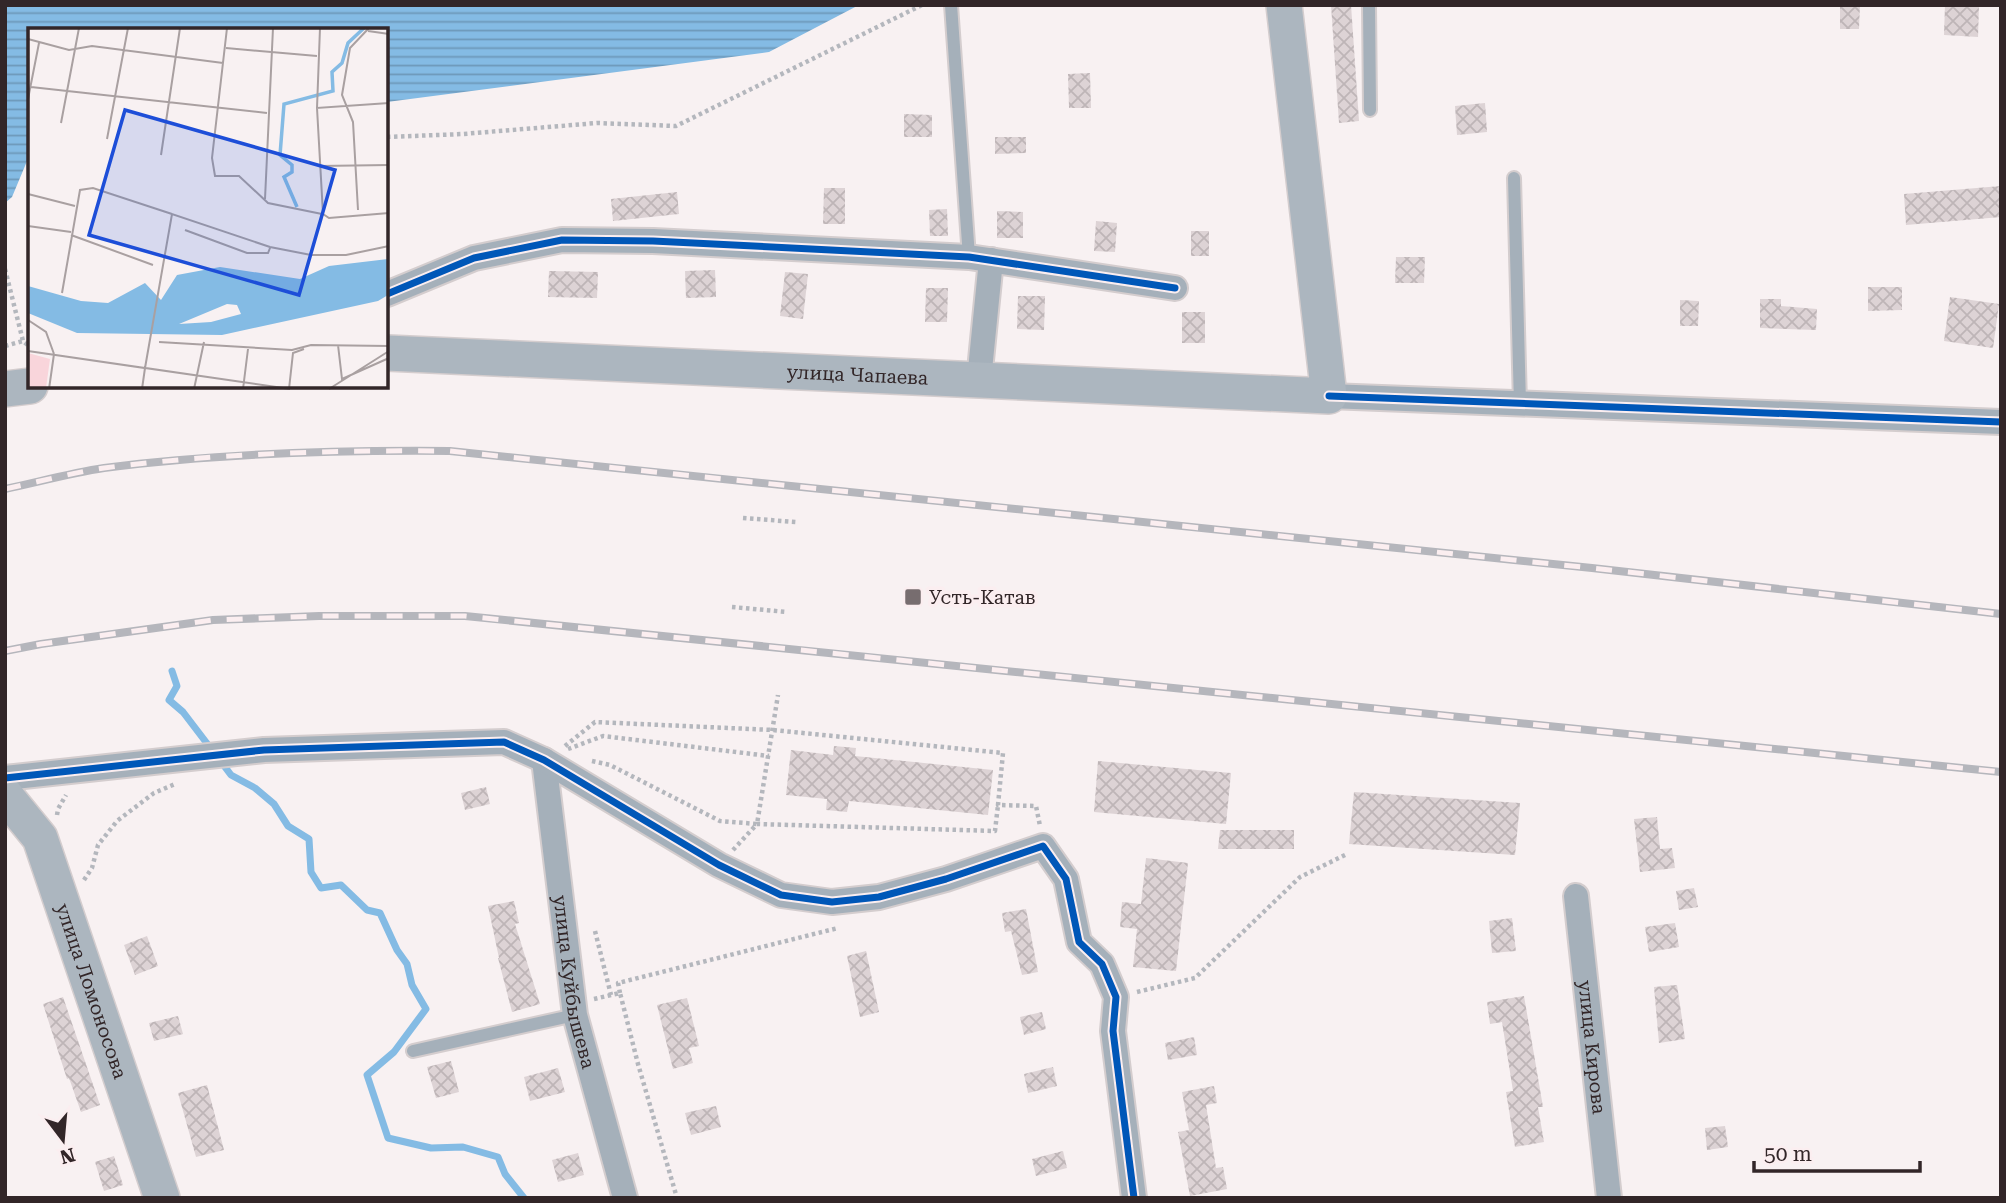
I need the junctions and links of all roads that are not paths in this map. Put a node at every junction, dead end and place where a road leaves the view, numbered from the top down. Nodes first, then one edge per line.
1 (951, 5) edge
2 (1284, 5) edge
3 (1369, 5) edge
4 (1370, 110) dead end
5 (1514, 178) dead end
6 (980, 258) junction
7 (1175, 288) dead end
8 (388, 294) edge
9 (388, 353) edge
10 (979, 380) junction
11 (28, 386) edge
12 (5, 389) edge
13 (1329, 396) junction
14 (1520, 404) junction
15 (2001, 422) edge
16 (551, 756) junction
17 (5, 778) edge
18 (5, 795) edge
19 (1576, 896) dead end
20 (574, 1010) junction
21 (413, 1051) dead end
22 (155, 1196) edge
23 (625, 1198) edge
24 (1135, 1198) edge
25 (1609, 1198) edge

1 - 6 lane
2 - 13 main road
3 - 4 lane
5 - 14 lane
6 - 7 street
6 - 8 street
6 - 10 street
9 - 10 main road, улица Чапаева
10 - 13 main road, улица Чапаева
11 - 12 main road
13 - 14 street
14 - 15 street
16 - 17 street
16 - 20 street, улица Куйбышева
16 - 24 street
18 - 22 main road, улица Ломоносова
19 - 25 street, улица Кирова
20 - 21 lane
20 - 23 street, улица Куйбышева

